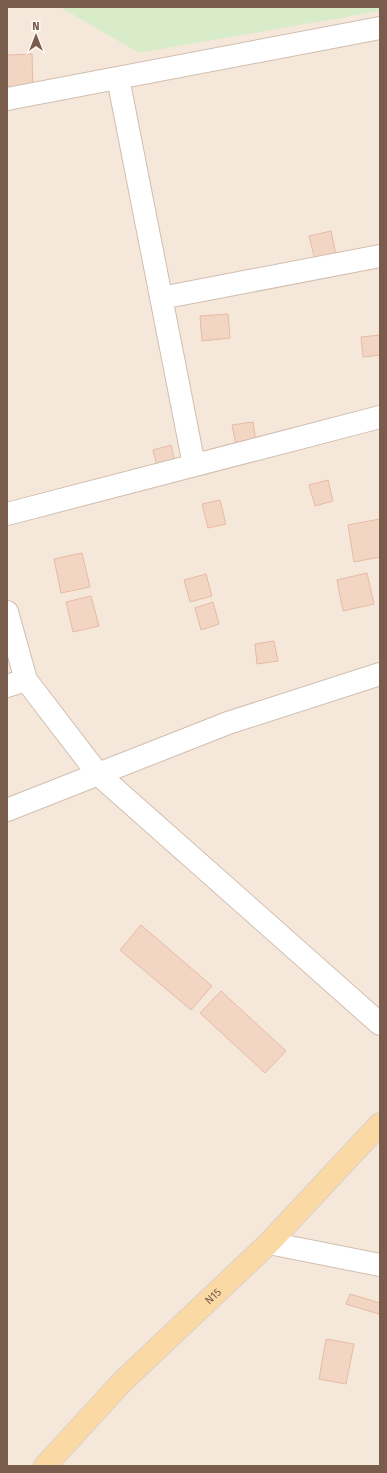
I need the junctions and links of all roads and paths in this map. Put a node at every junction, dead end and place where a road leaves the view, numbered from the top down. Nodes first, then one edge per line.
1 (380, 28) edge
2 (118, 78) junction
3 (7, 99) edge
4 (380, 256) edge
5 (161, 298) junction
6 (380, 417) edge
7 (194, 465) junction
8 (7, 514) edge
9 (7, 612) edge
10 (380, 674) edge
11 (17, 683) edge
12 (98, 774) junction
13 (7, 810) edge
14 (380, 1024) edge
15 (380, 1124) edge
16 (269, 1243) junction
17 (380, 1265) edge
18 (45, 1466) edge

1 - 2 street
2 - 3 street
2 - 5 street
4 - 5 street
5 - 7 street
6 - 7 street
7 - 8 street
9 - 11 street
10 - 12 street
11 - 12 street
12 - 13 street
12 - 14 street
15 - 16 main road, N15
16 - 17 street
16 - 18 main road, N15

